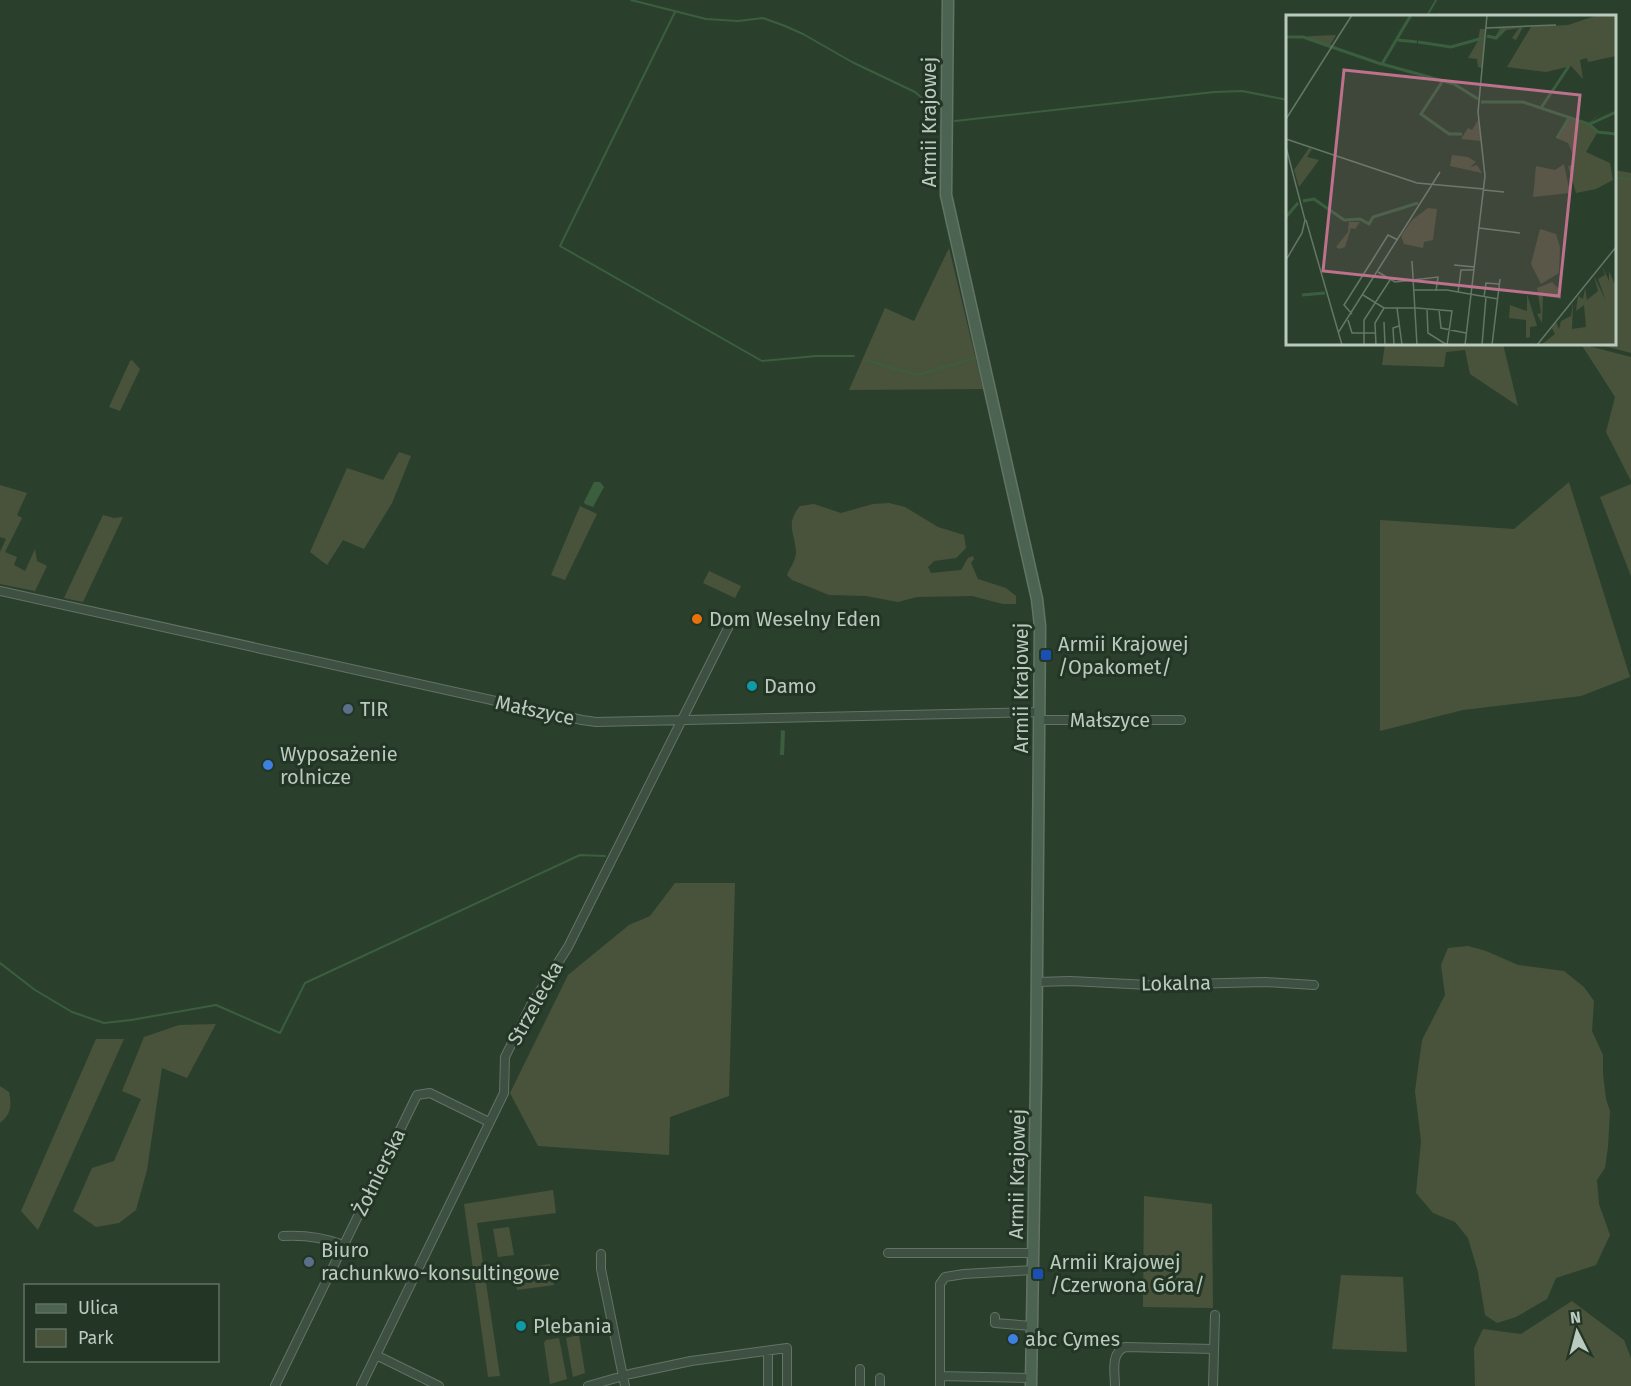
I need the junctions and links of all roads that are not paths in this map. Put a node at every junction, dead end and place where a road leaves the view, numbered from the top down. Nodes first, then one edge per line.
1 (948, 0) edge
2 (0, 591) edge
3 (729, 626) dead end
4 (1039, 716) junction
5 (682, 720) junction
6 (1181, 720) dead end
7 (1037, 982) junction
8 (1314, 985) dead end
9 (489, 1122) junction
10 (283, 1236) dead end
11 (344, 1245) junction
12 (888, 1253) dead end
13 (1034, 1253) junction
14 (601, 1254) dead end
15 (1033, 1270) junction
16 (1215, 1315) dead end
17 (995, 1317) dead end
18 (1032, 1326) junction
19 (1214, 1348) junction
20 (768, 1351) junction
21 (376, 1355) junction
22 (860, 1369) dead end
23 (623, 1376) junction
24 (940, 1376) junction
25 (1031, 1382) edge
26 (275, 1386) edge
27 (361, 1386) edge
28 (439, 1386) edge
29 (588, 1386) edge
30 (625, 1386) edge
31 (768, 1386) edge
32 (787, 1386) edge
33 (860, 1386) edge
34 (940, 1386) edge
35 (1115, 1386) edge
36 (1213, 1386) edge

1 - 4 street, Armii Krajowej
2 - 5 street, Małszyce
3 - 5 street, Strzelecka
4 - 5 street, Małszyce
4 - 6 street, Małszyce
4 - 7 street, Armii Krajowej
5 - 9 street, Strzelecka
7 - 8 street, Lokalna
7 - 13 street, Armii Krajowej
9 - 11 street, Żołnierska
9 - 21 street, Strzelecka
10 - 11 street
11 - 26 street, Żołnierska
12 - 13 street
13 - 15 street, Armii Krajowej
14 - 23 street
15 - 18 street, Armii Krajowej
15 - 24 street
16 - 19 street
17 - 18 street
18 - 25 street, Armii Krajowej
19 - 35 street
19 - 36 street
20 - 23 street
20 - 31 street
20 - 32 street
21 - 27 street, Strzelecka
21 - 28 street
22 - 33 street
23 - 29 street
23 - 30 street
24 - 25 street
24 - 34 street

